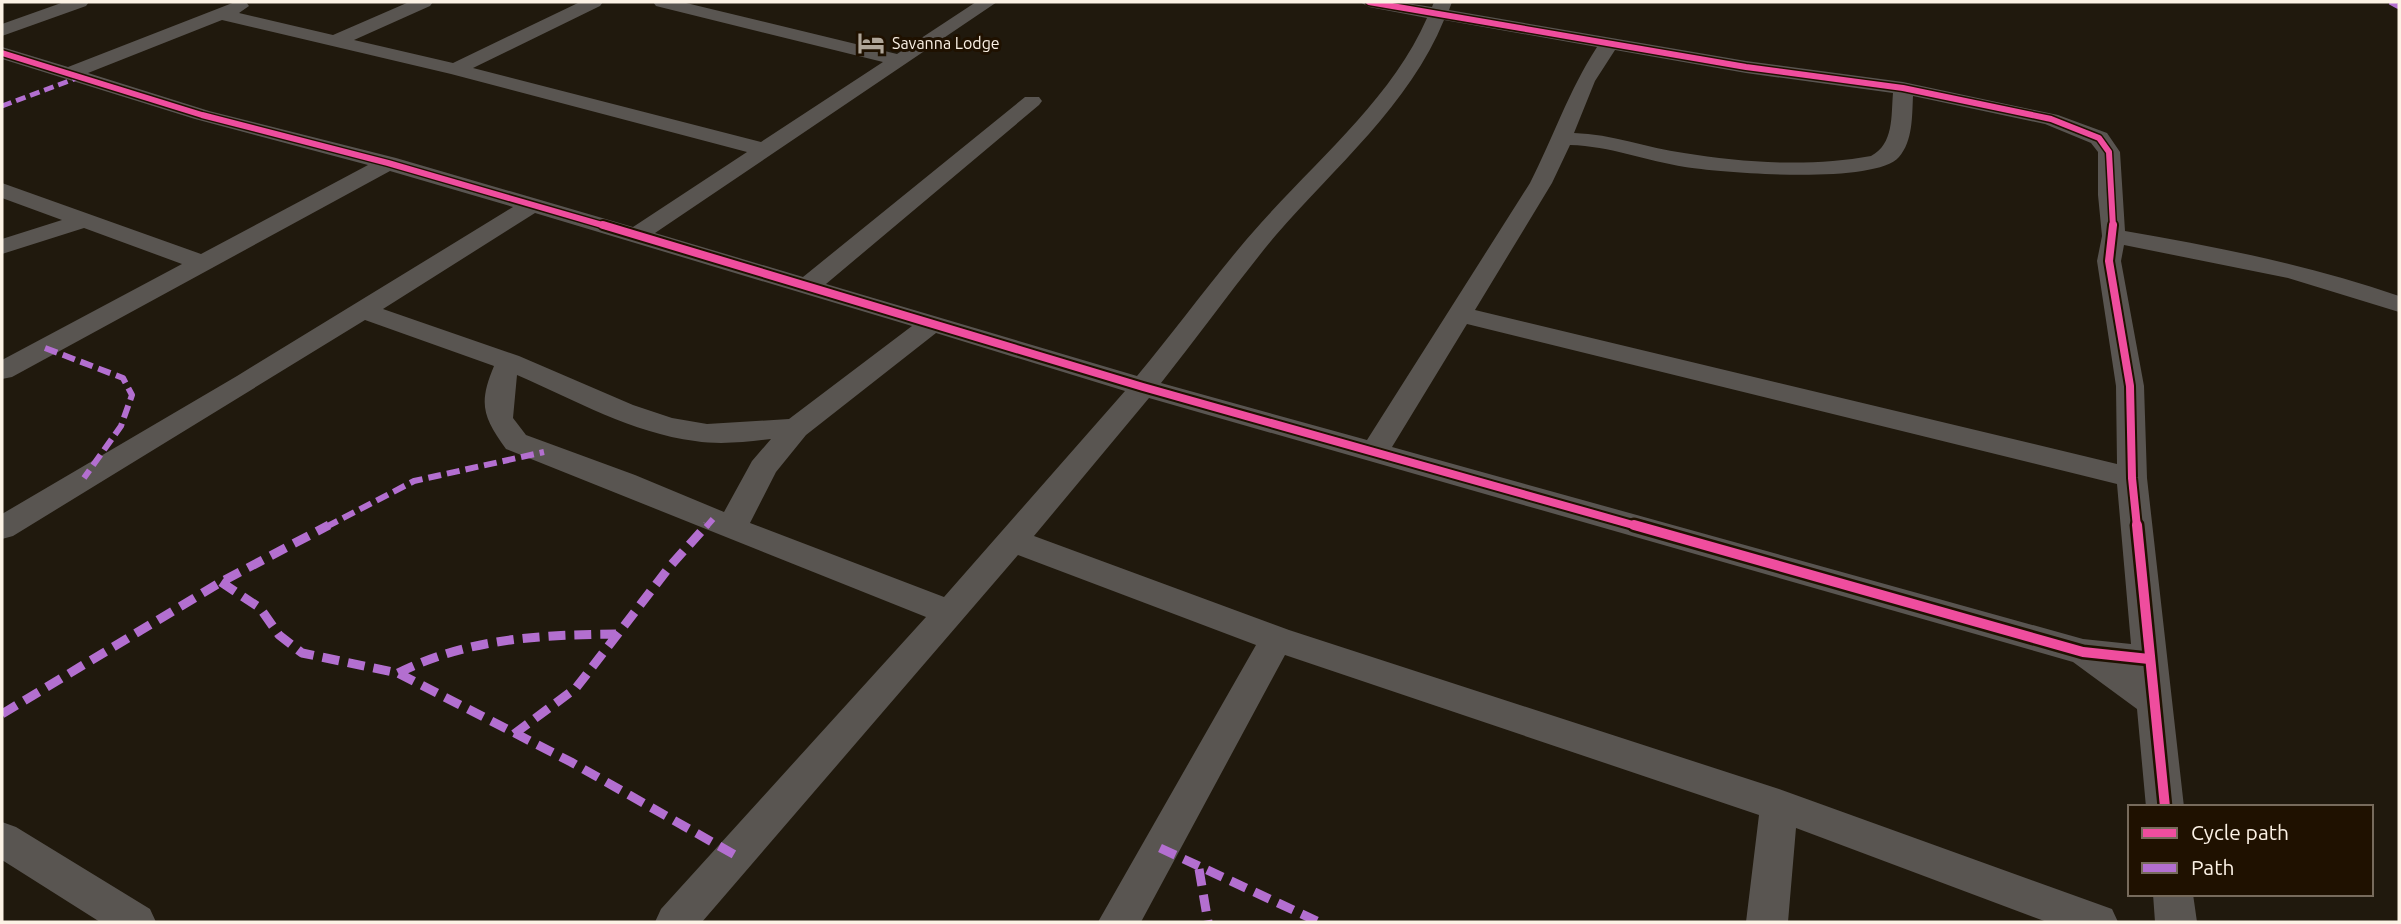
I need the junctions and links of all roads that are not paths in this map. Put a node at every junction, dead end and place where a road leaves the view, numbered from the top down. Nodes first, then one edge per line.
1 (80, 2) edge
2 (251, 2) edge
3 (424, 2) edge
4 (594, 2) edge
5 (662, 2) edge
6 (988, 2) edge
7 (1369, 2) edge
8 (1441, 8) edge
9 (221, 14) junction
10 (2, 30) edge
11 (337, 40) junction
12 (1609, 44) junction
13 (2, 53) edge
14 (898, 60) junction
15 (455, 69) junction
16 (71, 73) junction
17 (1903, 88) junction
18 (1032, 101) dead end
19 (1563, 139) junction
20 (761, 149) junction
21 (388, 163) junction
22 (2, 190) edge
23 (532, 205) junction
24 (45, 206) junction
25 (85, 220) junction
26 (636, 235) junction
27 (2114, 236) junction
28 (5, 246) edge
29 (202, 263) junction
30 (808, 286) junction
31 (2399, 304) edge
32 (362, 310) junction
33 (1459, 314) junction
34 (933, 323) junction
35 (509, 362) junction
36 (2, 371) edge
37 (1143, 387) junction
38 (796, 428) junction
39 (1375, 451) junction
40 (2132, 478) junction
41 (2, 527) edge
42 (732, 528) junction
43 (1010, 540) junction
44 (948, 612) junction
45 (1277, 639) junction
46 (2083, 652) junction
47 (2149, 659) junction
48 (2154, 702) junction
49 (2165, 805) edge
50 (1779, 806) junction
51 (2, 839) edge
52 (2173, 896) edge
53 (135, 922) edge
54 (676, 922) edge
55 (1119, 922) edge
56 (1767, 922) edge
57 (2097, 922) edge
58 (2176, 922) edge

1 - 10 street
2 - 9 street
3 - 11 street
4 - 15 street
5 - 14 street
6 - 14 street
7 - 8 street
8 - 12 street
8 - 37 street
9 - 11 street
9 - 16 street
11 - 15 street
12 - 17 street
12 - 19 street
13 - 16 street
14 - 20 street
15 - 20 street
16 - 21 street
17 - 19 street
17 - 27 street
18 - 30 street
19 - 33 street
20 - 26 street
21 - 23 street
21 - 29 street
22 - 24 street
23 - 26 street
23 - 32 street
24 - 25 street
24 - 28 street
25 - 28 street
25 - 29 street
26 - 30 street
27 - 31 street
27 - 40 street
29 - 36 street
30 - 34 street
32 - 35 street
32 - 41 street
33 - 39 street
33 - 40 street
34 - 37 street
34 - 38 street
35 - 38 street
35 - 42 street
37 - 39 street
37 - 43 street
38 - 42 street
39 - 46 street
40 - 47 street
42 - 44 street
43 - 44 street
43 - 45 street
44 - 54 street
45 - 50 street
45 - 55 street
46 - 47 street
46 - 48 street
47 - 48 street
48 - 49 street
50 - 56 street
50 - 57 street
51 - 53 street
52 - 58 street

